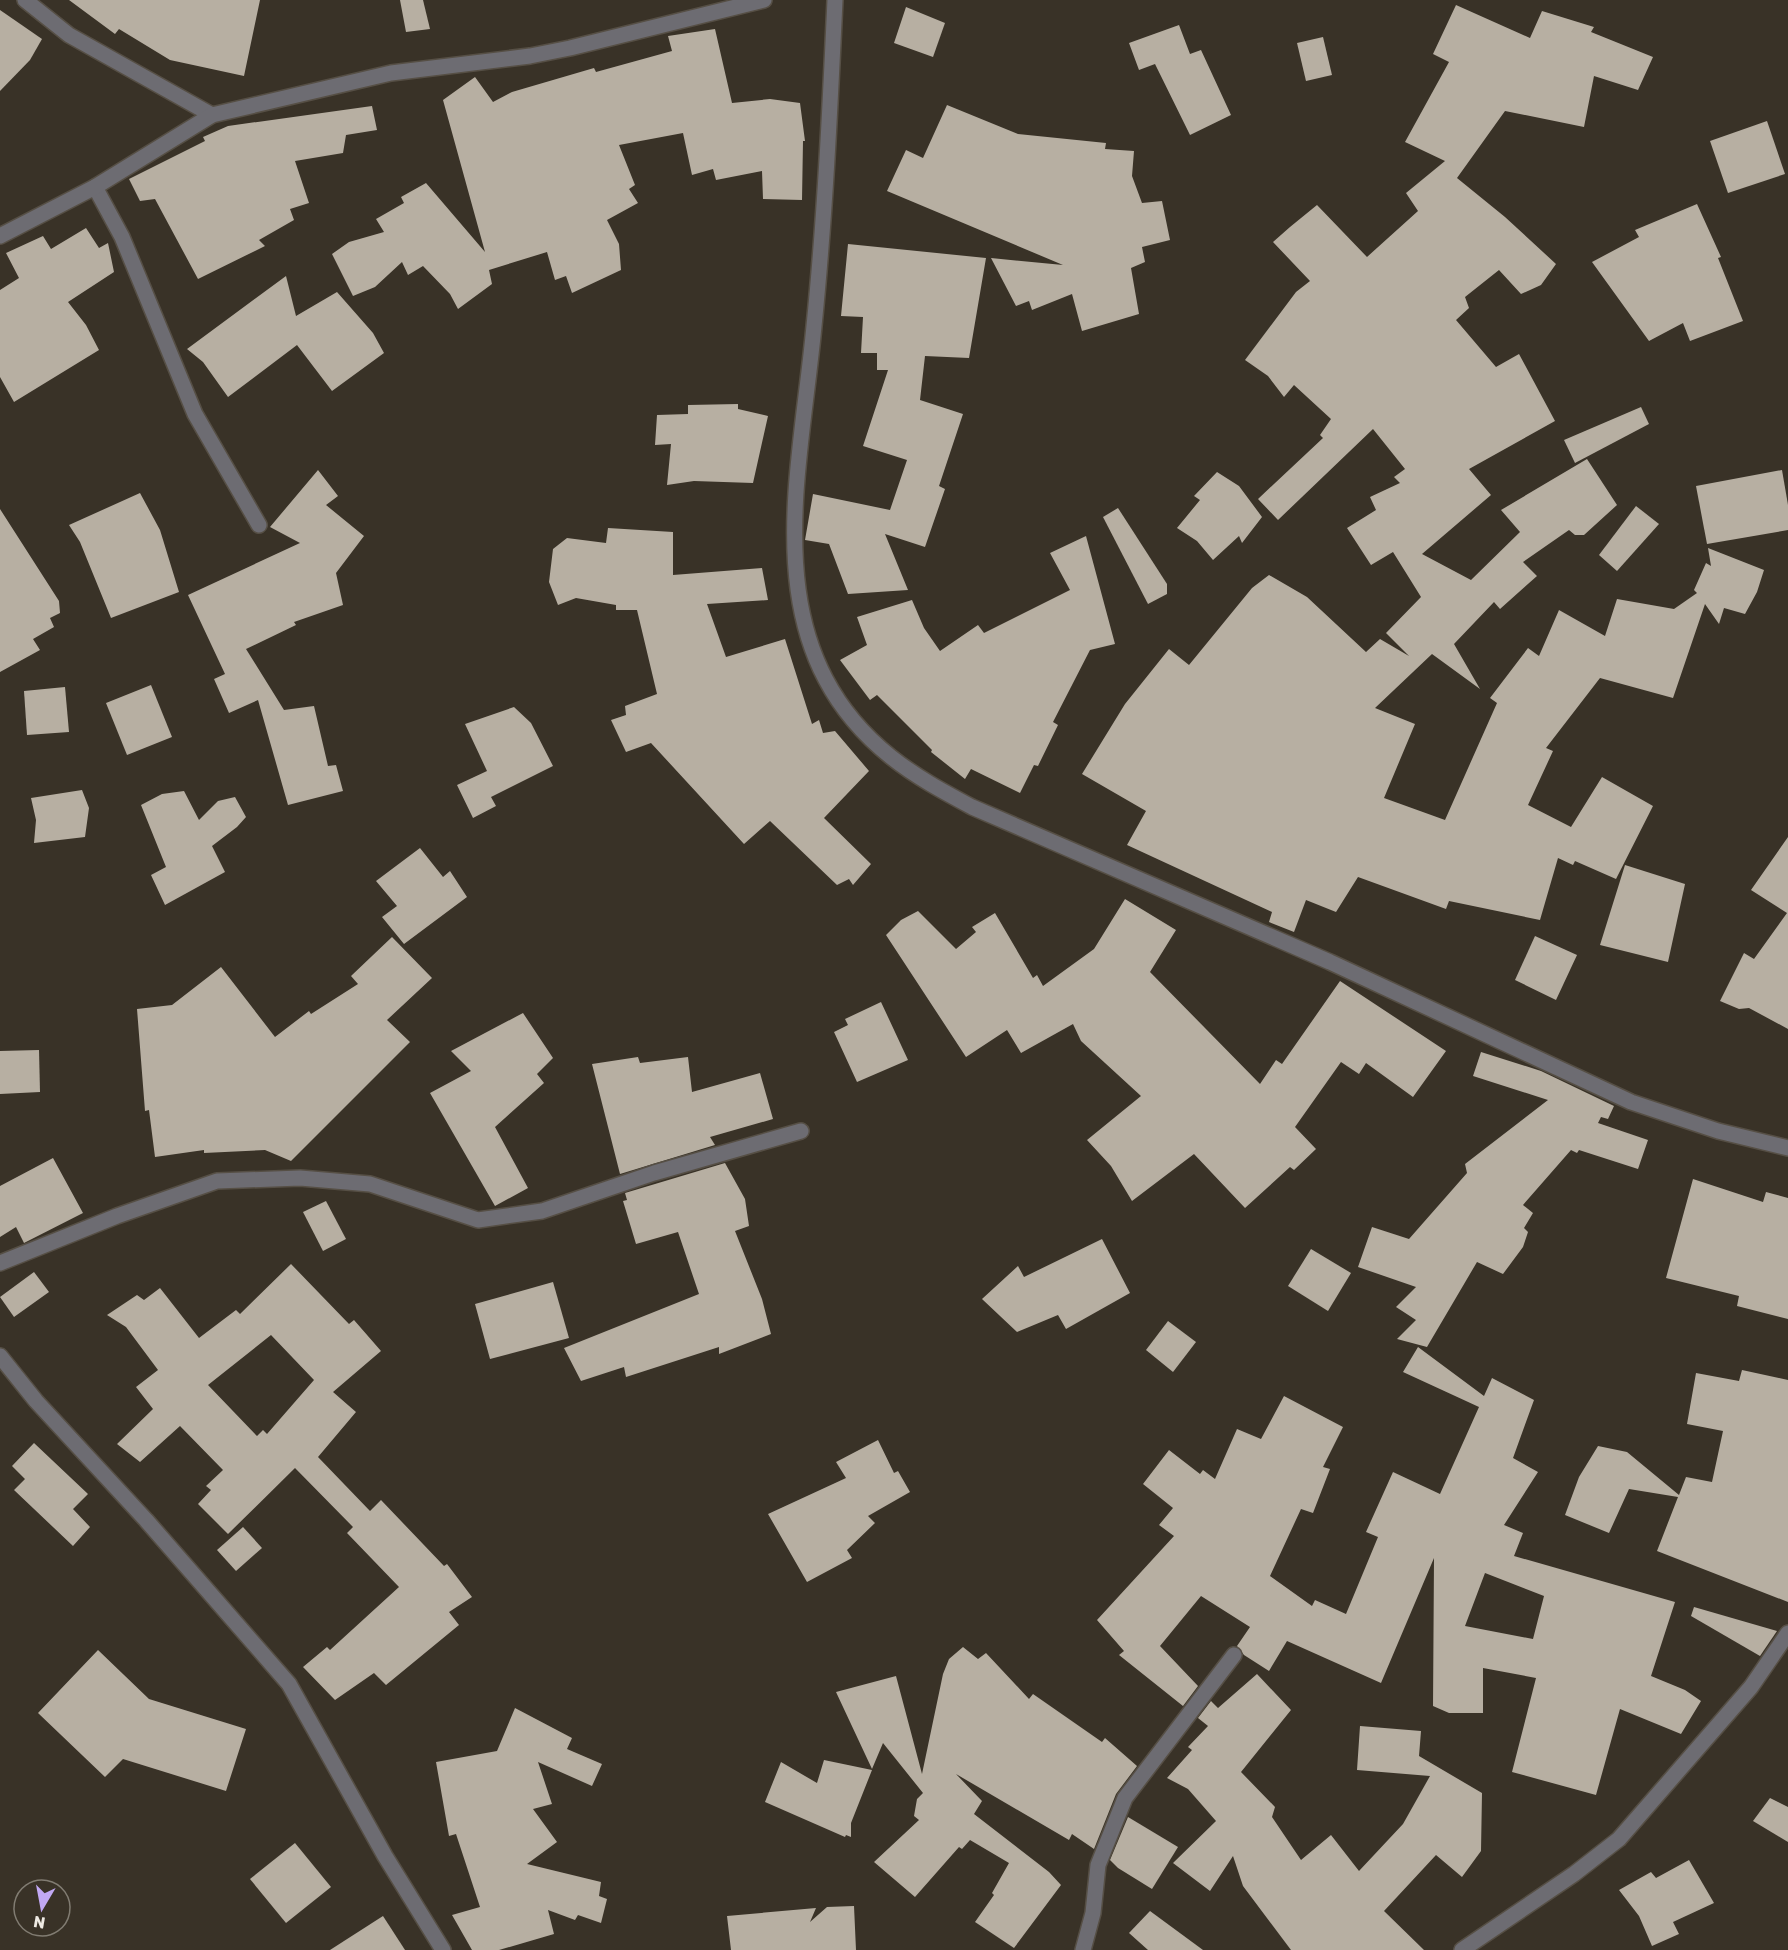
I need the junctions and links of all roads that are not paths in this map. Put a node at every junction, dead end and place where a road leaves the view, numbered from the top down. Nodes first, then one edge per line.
1 (25, 0) edge
2 (764, 0) edge
3 (835, 0) edge
4 (212, 115) junction
5 (95, 187) junction
6 (0, 236) edge
7 (259, 525) dead end
8 (801, 1131) dead end
9 (1788, 1148) edge
10 (0, 1263) edge
11 (0, 1356) edge
12 (1788, 1633) edge
13 (1234, 1655) dead end
14 (443, 1950) edge
15 (1083, 1950) edge
16 (1462, 1950) edge

1 - 4 street
2 - 4 street
3 - 9 street
4 - 5 street
5 - 6 street
5 - 7 street
8 - 10 street
11 - 14 street
12 - 16 street
13 - 15 street

